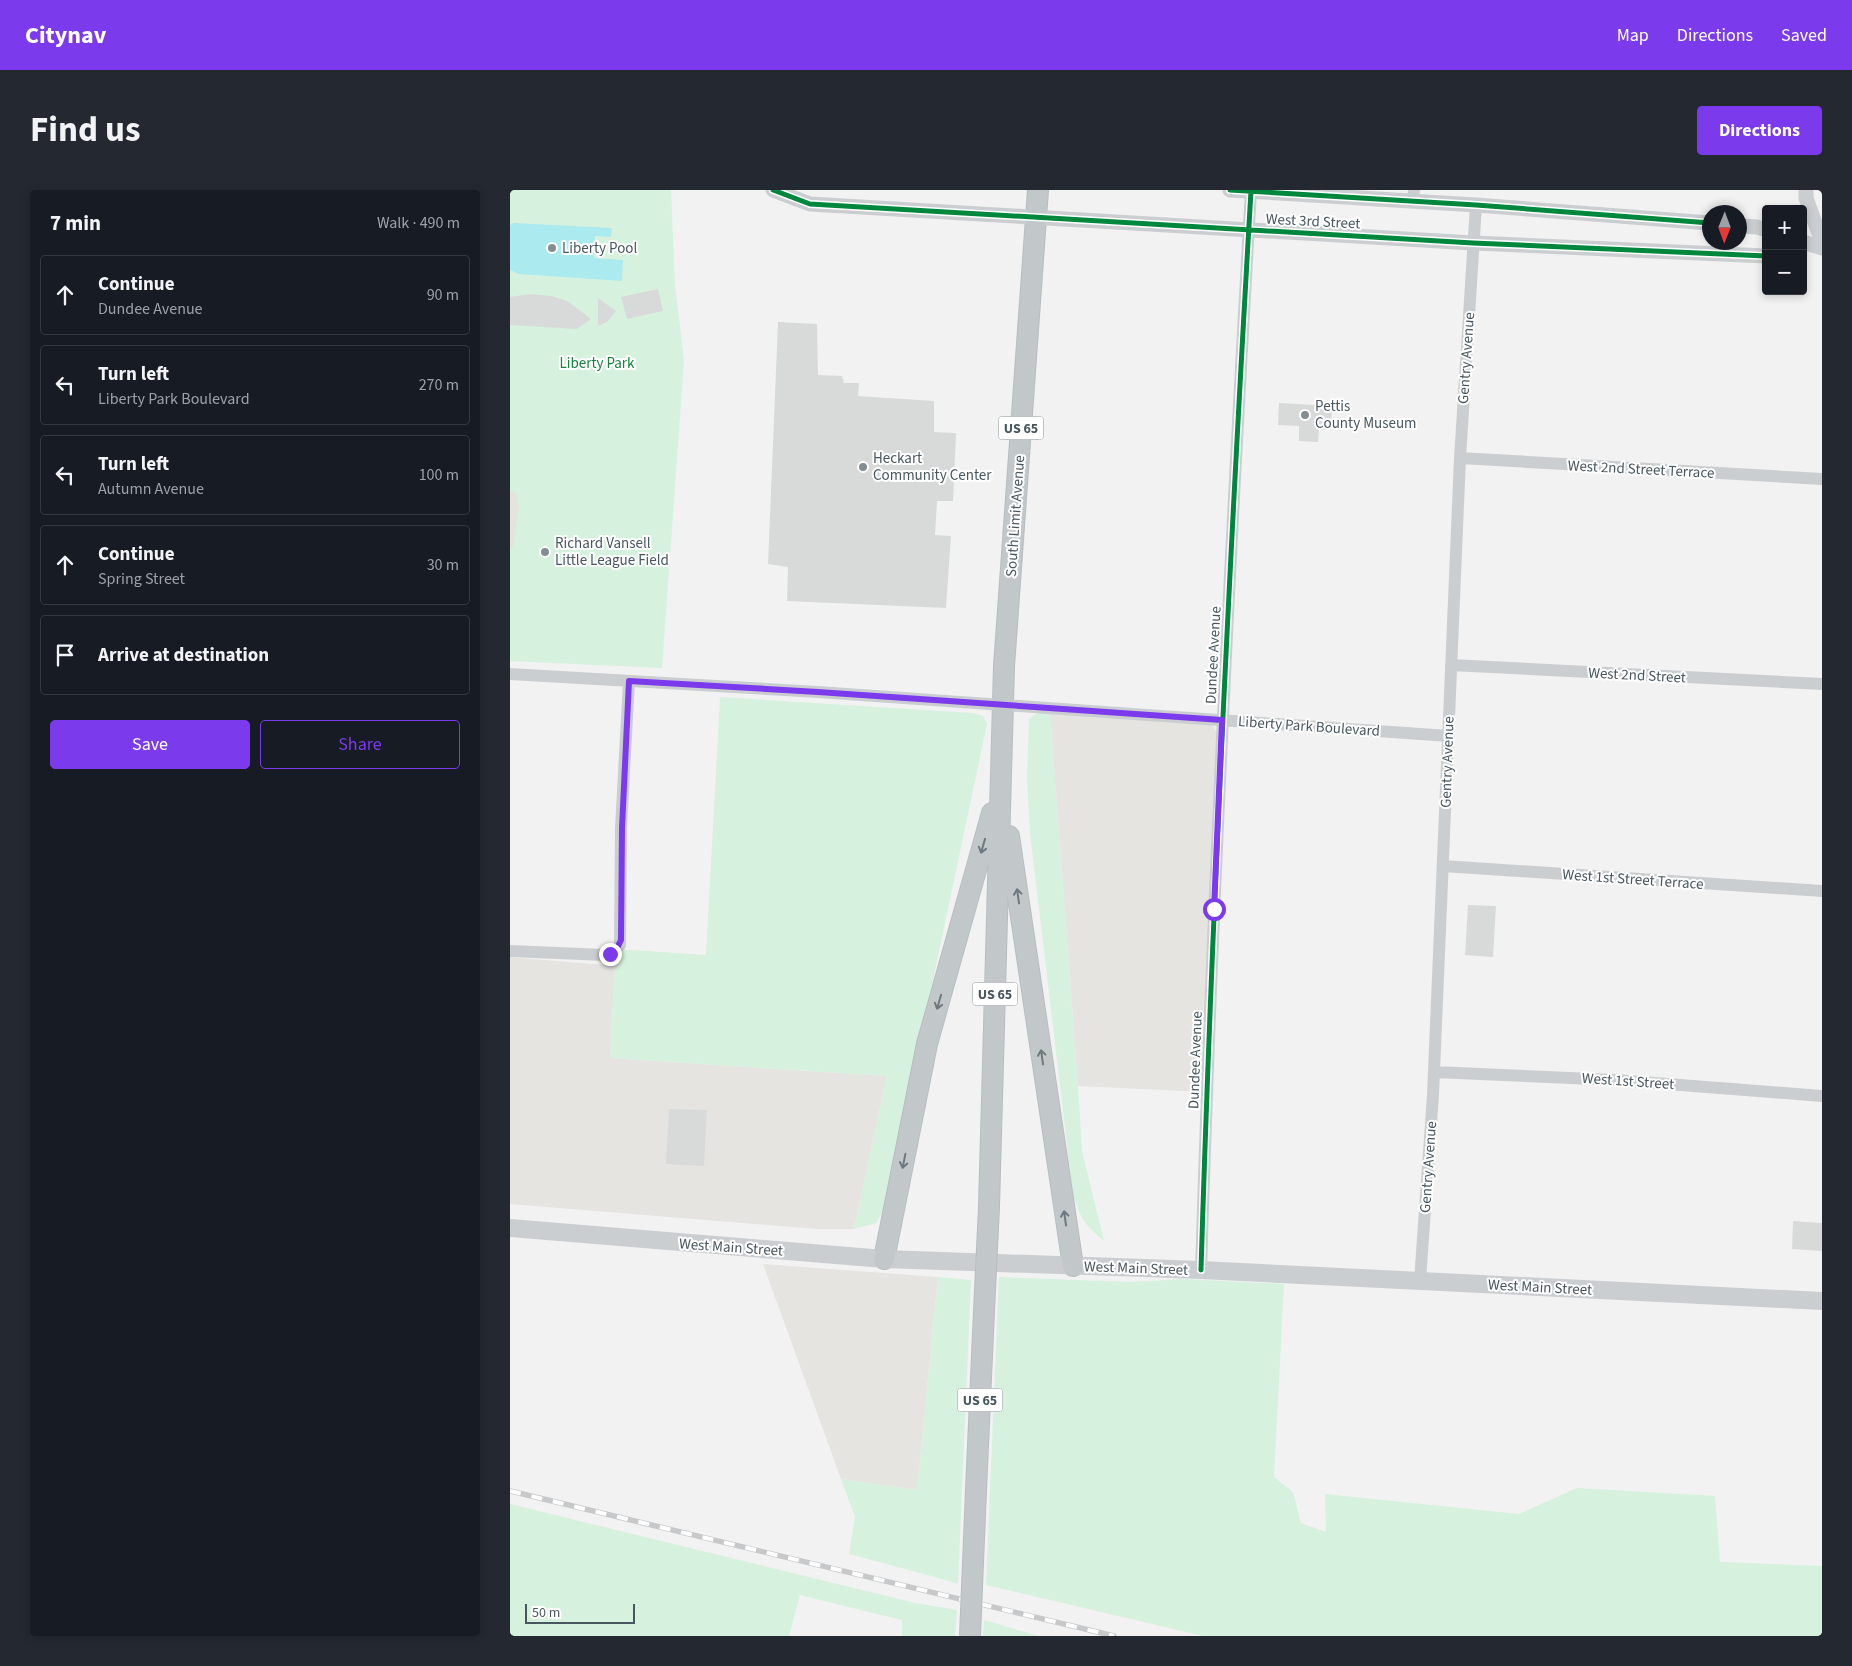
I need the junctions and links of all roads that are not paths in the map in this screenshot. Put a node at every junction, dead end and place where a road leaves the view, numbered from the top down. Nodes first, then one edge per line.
1 (772, 190) edge
2 (1038, 190) edge
3 (1230, 190) edge
4 (1806, 190) edge
5 (1251, 191) edge
6 (1413, 196) edge
7 (1476, 205) junction
8 (1036, 218) junction
9 (1702, 222) edge
10 (1747, 226) edge
11 (1248, 229) junction
12 (1762, 229) edge
13 (1822, 242) edge
14 (1473, 243) junction
15 (1807, 243) edge
16 (1822, 248) edge
17 (1807, 250) edge
18 (1762, 256) edge
19 (1460, 458) junction
20 (1822, 479) edge
21 (1451, 665) junction
22 (510, 674) edge
23 (629, 681) junction
24 (1822, 684) edge
25 (1002, 704) junction
26 (1222, 720) junction
27 (1449, 736) junction
28 (1001, 782) junction
29 (1443, 866) junction
30 (1822, 892) edge
31 (510, 951) edge
32 (1434, 1072) junction
33 (1822, 1096) edge
34 (510, 1228) edge
35 (884, 1259) junction
36 (1073, 1266) junction
37 (1201, 1270) junction
38 (1420, 1281) junction
39 (1822, 1301) edge
40 (970, 1636) edge

1 - 8 street, West 3rd Street
2 - 8 highway, South Limit Avenue / US 65
3 - 5 street, West 3rd Street
4 - 13 street
5 - 6 street, West 3rd Street
5 - 11 street, Dundee Avenue
6 - 7 street, West 3rd Street
7 - 9 street, West 3rd Street
7 - 14 street
8 - 11 street, West 3rd Street
8 - 25 highway, South Limit Avenue / US 65
10 - 12 street
11 - 14 street, West 3rd Street
11 - 26 street, Dundee Avenue
14 - 18 street, West 3rd Street
14 - 19 street, Gentry Avenue
15 - 16 street
16 - 17 street
19 - 20 street, West 2nd Street Terrace
19 - 21 street, Gentry Avenue
21 - 24 street, West 2nd Street
21 - 27 street, Gentry Avenue
22 - 23 street, Liberty Park Boulevard
23 - 25 street, Liberty Park Boulevard
23 - 31 street
25 - 26 street, Liberty Park Boulevard
25 - 28 highway, South Limit Avenue / US 65
26 - 27 street, Liberty Park Boulevard
26 - 37 street, Dundee Avenue
27 - 29 street, Gentry Avenue
28 -> 35 highway
36 -> 28 highway
28 - 40 highway, US 65, bridge
29 - 30 street, West 1st Street Terrace
29 - 32 street, Gentry Avenue
32 - 33 street, West 1st Street
32 - 38 street, Gentry Avenue
34 - 35 main road, West Main Street
35 - 36 main road, West Main Street
36 - 37 main road, West Main Street
37 - 38 main road, West Main Street
38 - 39 main road, West Main Street

